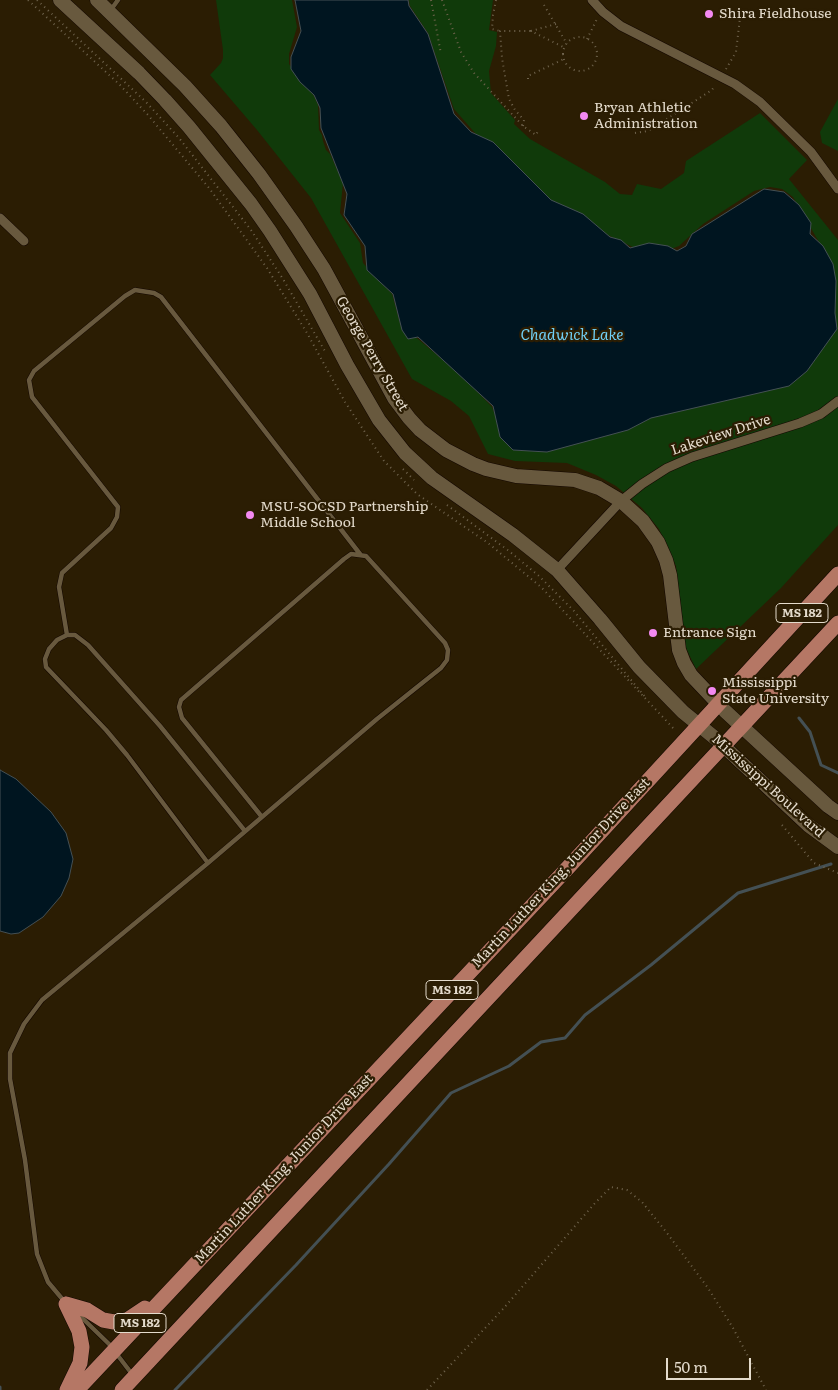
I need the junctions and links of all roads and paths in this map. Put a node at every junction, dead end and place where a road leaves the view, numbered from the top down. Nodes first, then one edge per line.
1 (60, 0) edge
2 (97, 0) edge
3 (118, 0) edge
4 (431, 0) edge
5 (442, 0) edge
6 (496, 0) edge
7 (592, 0) edge
8 (544, 5) dead end
9 (741, 9) dead end
10 (109, 12) junction
11 (603, 12) junction
12 (556, 24) junction
13 (500, 31) junction
14 (531, 31) junction
15 (587, 39) junction
16 (567, 44) junction
17 (565, 48) junction
18 (441, 54) dead end
19 (564, 60) junction
20 (721, 77) junction
21 (528, 79) dead end
22 (523, 126) junction
23 (538, 131) dead end
24 (635, 133) dead end
25 (838, 188) edge
26 (0, 218) edge
27 (24, 241) dead end
28 (838, 401) edge
29 (620, 501) junction
30 (360, 554) junction
31 (556, 570) junction
32 (838, 574) edge
33 (838, 623) edge
34 (67, 635) junction
35 (717, 703) junction
36 (698, 725) junction
37 (741, 726) junction
38 (723, 746) junction
39 (838, 813) edge
40 (262, 817) junction
41 (782, 825) dead end
42 (245, 831) junction
43 (838, 847) edge
44 (208, 863) junction
45 (838, 873) edge
46 (166, 1295) junction
47 (66, 1304) junction
48 (114, 1350) junction
49 (134, 1376) junction
50 (67, 1390) edge
51 (77, 1390) edge
52 (122, 1390) edge
53 (427, 1390) edge
54 (766, 1390) edge

1 - 31 street, George Perry Street
2 - 10 street, George Perry Street
3 - 10 lane
4 - 18 path
5 - 22 path
6 - 13 path
7 - 11 street
8 - 12 path
9 - 20 path
10 - 29 street, George Perry Street
11 - 15 path
11 - 20 street
12 - 14 path
12 - 16 path
13 - 14 path
13 - 22 path
14 - 17 path
15 - 16 path
15 - 19 path
16 - 17 path
17 - 19 path
19 - 21 path
20 - 24 path
20 - 25 street
22 - 23 path
26 - 27 street
28 - 29 street, Lakeview Drive
29 - 31 street, Lakeview Drive
29 - 35 street, George Perry Street
30 - 34 lane
30 - 40 lane
30 - 40 lane
31 - 36 street, George Perry Street
32 - 35 main road, Martin Luther King, Junior Drive East / MS 182
33 - 37 main road, MS 182
34 - 42 lane
34 - 44 lane
35 - 36 main road, Martin Luther King, Junior Drive East / MS 182
35 - 37 street, Mississippi Boulevard
36 - 38 street, Mississippi Boulevard
36 - 46 main road, Martin Luther King, Junior Drive East / MS 182
37 - 38 main road, MS 182
37 - 39 street, Mississippi Boulevard
38 - 43 street, Mississippi Boulevard
38 - 49 main road, MS 182
40 - 42 lane
41 - 45 path
42 - 44 lane
44 - 47 lane
46 - 47 main road
46 - 48 main road, Martin Luther King, Junior Drive East / MS 182
47 - 48 lane
47 - 50 main road
48 - 49 lane
48 - 51 main road, Martin Luther King, Junior Drive East / MS 182
49 - 52 main road, MS 182
53 - 54 path

